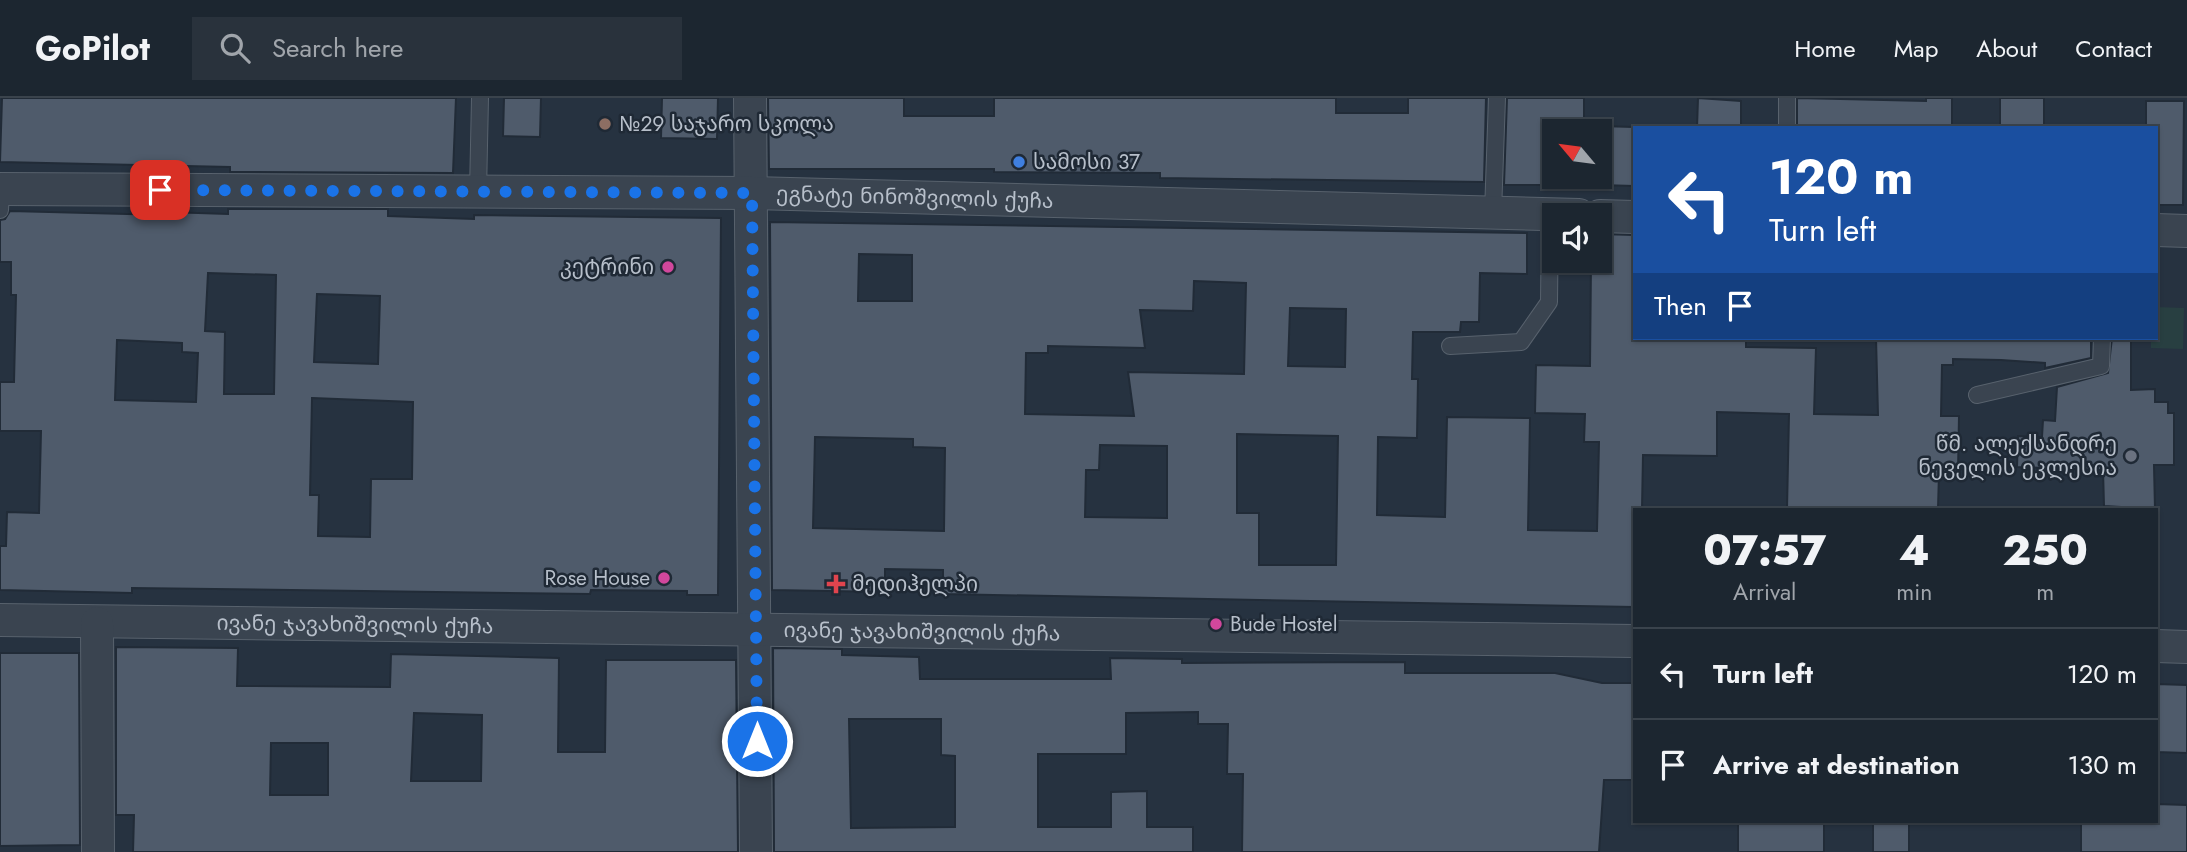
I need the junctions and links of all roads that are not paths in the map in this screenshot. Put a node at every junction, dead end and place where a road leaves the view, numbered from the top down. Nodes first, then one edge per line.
1 (480, 98) edge
2 (750, 98) edge
3 (1497, 98) edge
4 (1787, 98) edge
5 (1787, 126) edge
6 (478, 192) junction
7 (752, 193) junction
8 (0, 196) edge
9 (1493, 214) junction
10 (1542, 215) edge
11 (1612, 216) edge
12 (1633, 217) edge
13 (2158, 230) edge
14 (2187, 231) edge
15 (1554, 273) edge
16 (2102, 340) edge
17 (1450, 346) dead end
18 (1977, 396) dead end
19 (0, 620) edge
20 (97, 622) junction
21 (757, 631) junction
22 (1633, 641) edge
23 (2158, 646) edge
24 (2187, 647) edge
25 (98, 852) edge
26 (756, 852) edge

1 - 6 lane
2 - 7 street
3 - 9 lane
4 - 5 lane
6 - 7 street, ეგნატე ნინოშვილის ქუჩა
6 - 8 street, ეგნატე ნინოშვილის ქუჩა
7 - 9 street, ეგნატე ნინოშვილის ქუჩა
7 - 21 street
9 - 10 street, ეგნატე ნინოშვილის ქუჩა
11 - 12 street
13 - 14 street
15 - 17 lane
16 - 18 lane
19 - 20 street, ივანე ჯავახიშვილის ქუჩა
20 - 21 street, ივანე ჯავახიშვილის ქუჩა
20 - 25 street
21 - 22 street, ივანე ჯავახიშვილის ქუჩა
21 - 26 street
23 - 24 street

